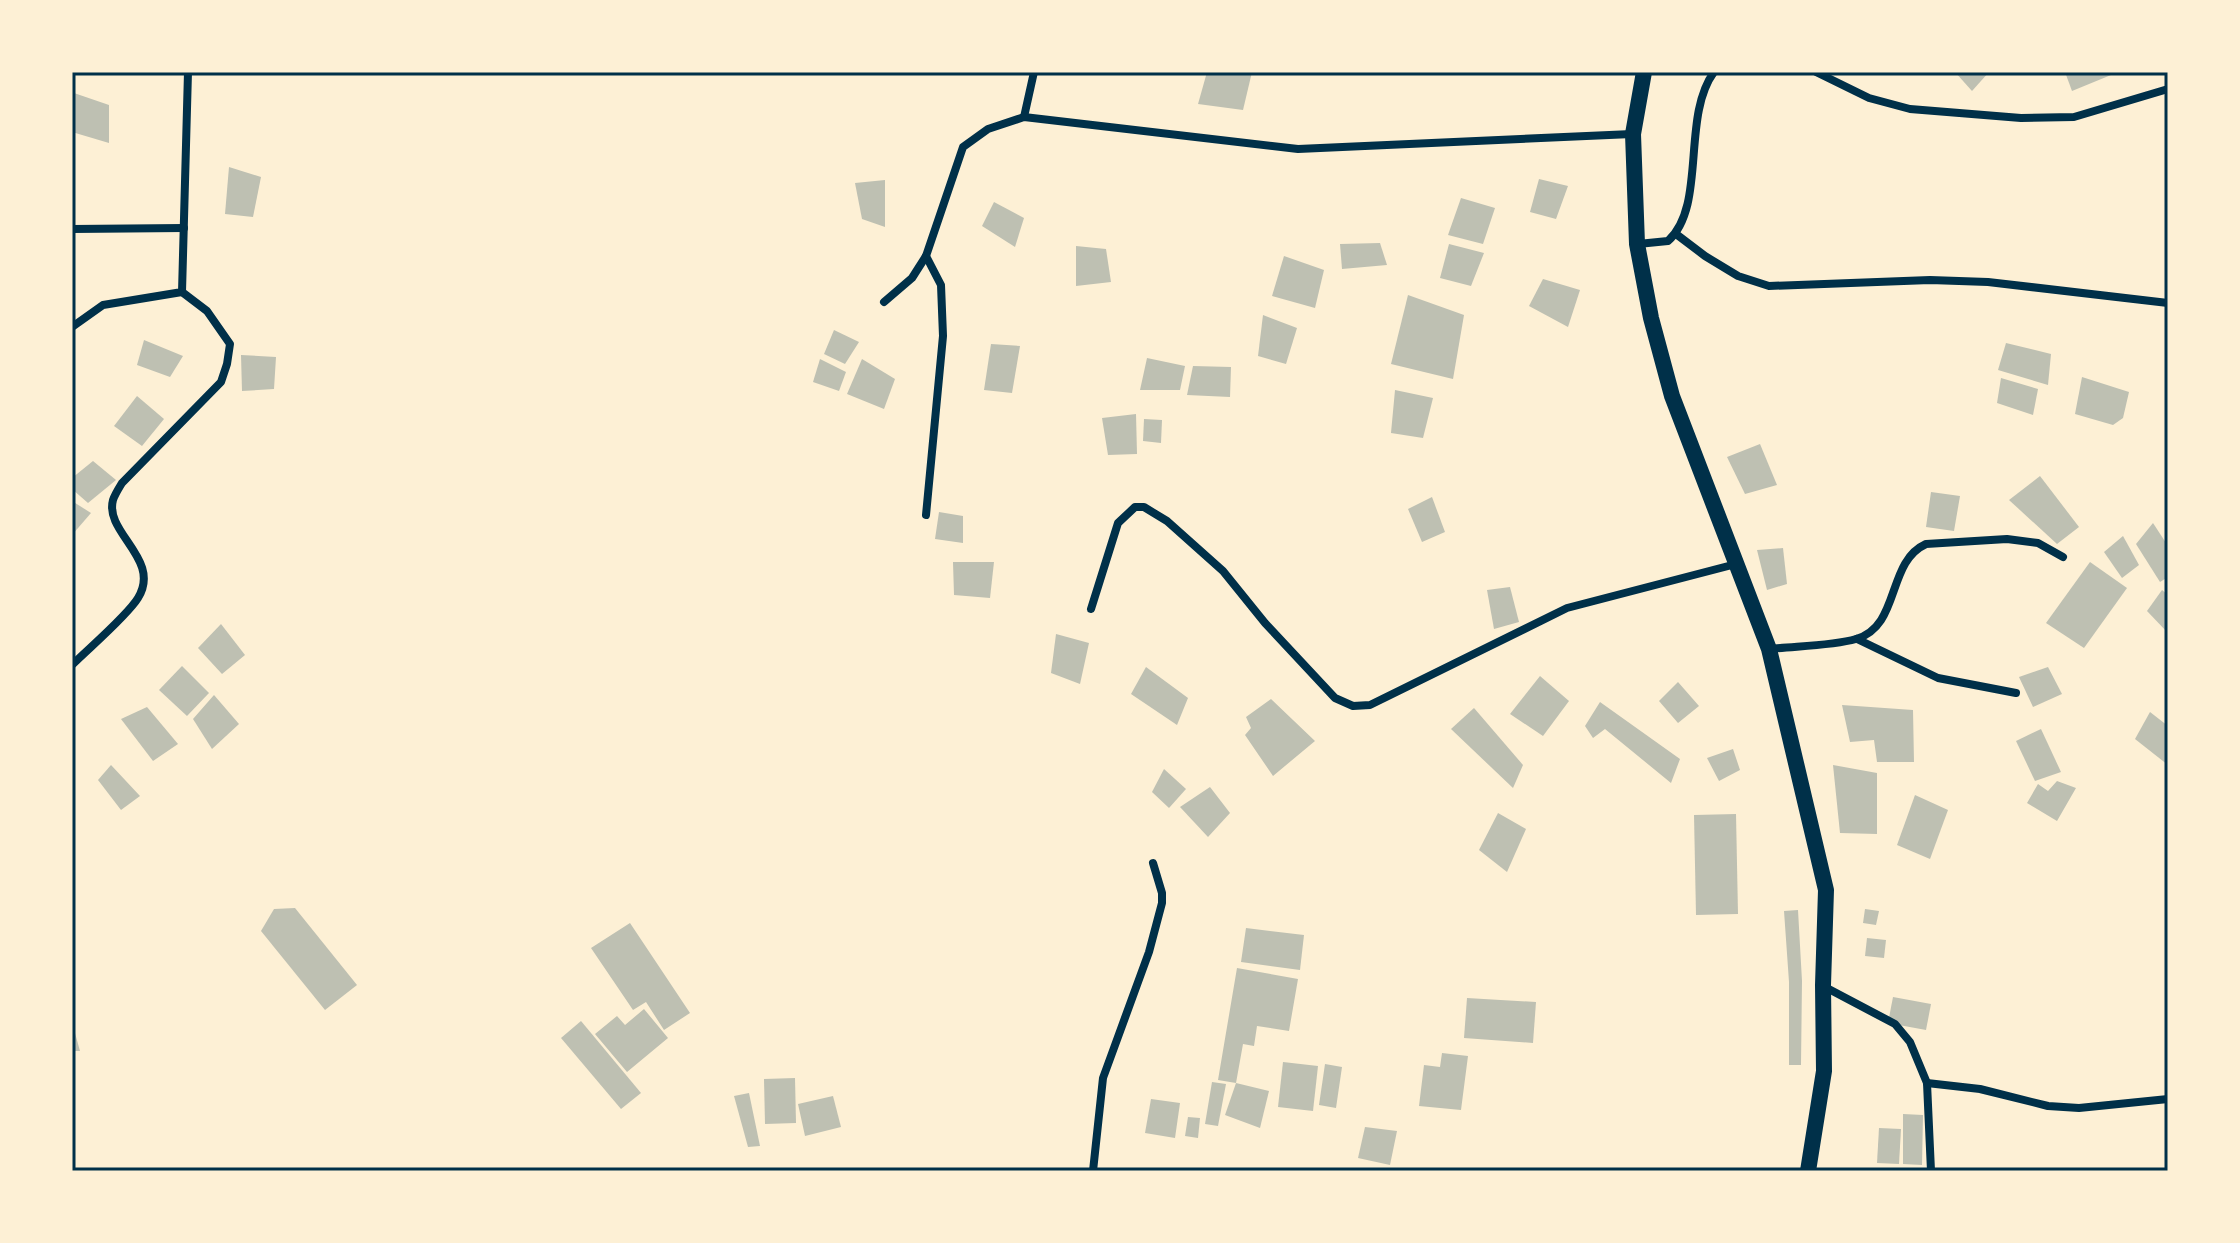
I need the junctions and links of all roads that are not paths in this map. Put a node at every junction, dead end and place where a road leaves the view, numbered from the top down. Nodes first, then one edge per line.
1 (188, 72) edge
2 (1034, 72) edge
3 (1644, 72) edge
4 (1714, 72) edge
5 (1816, 72) edge
6 (2168, 89) edge
7 (1024, 117) junction
8 (1633, 134) junction
9 (184, 228) junction
10 (72, 229) edge
11 (1676, 234) junction
12 (1637, 244) junction
13 (926, 256) junction
14 (182, 292) junction
15 (884, 302) dead end
16 (2168, 303) edge
17 (72, 327) edge
18 (926, 515) dead end
19 (2063, 557) dead end
20 (1736, 564) junction
21 (1091, 609) dead end
22 (1857, 639) junction
23 (1769, 649) junction
24 (72, 665) edge
25 (2016, 693) dead end
26 (1153, 863) dead end
27 (1823, 985) junction
28 (1927, 1083) junction
29 (2168, 1099) edge
30 (1093, 1171) edge
31 (1808, 1171) edge
32 (1931, 1171) edge

1 - 9 street
2 - 7 street
3 - 8 highway
4 - 11 street
5 - 6 street
7 - 8 street
7 - 13 street
8 - 12 highway
9 - 10 street
9 - 14 street
11 - 12 street
11 - 16 street
12 - 20 highway
13 - 15 street
13 - 18 street
14 - 17 street
14 - 24 street
19 - 22 street
20 - 21 street
20 - 23 highway
22 - 23 street
22 - 25 street
23 - 27 highway
26 - 30 street
27 - 28 street
27 - 31 highway
28 - 29 street
28 - 32 street

